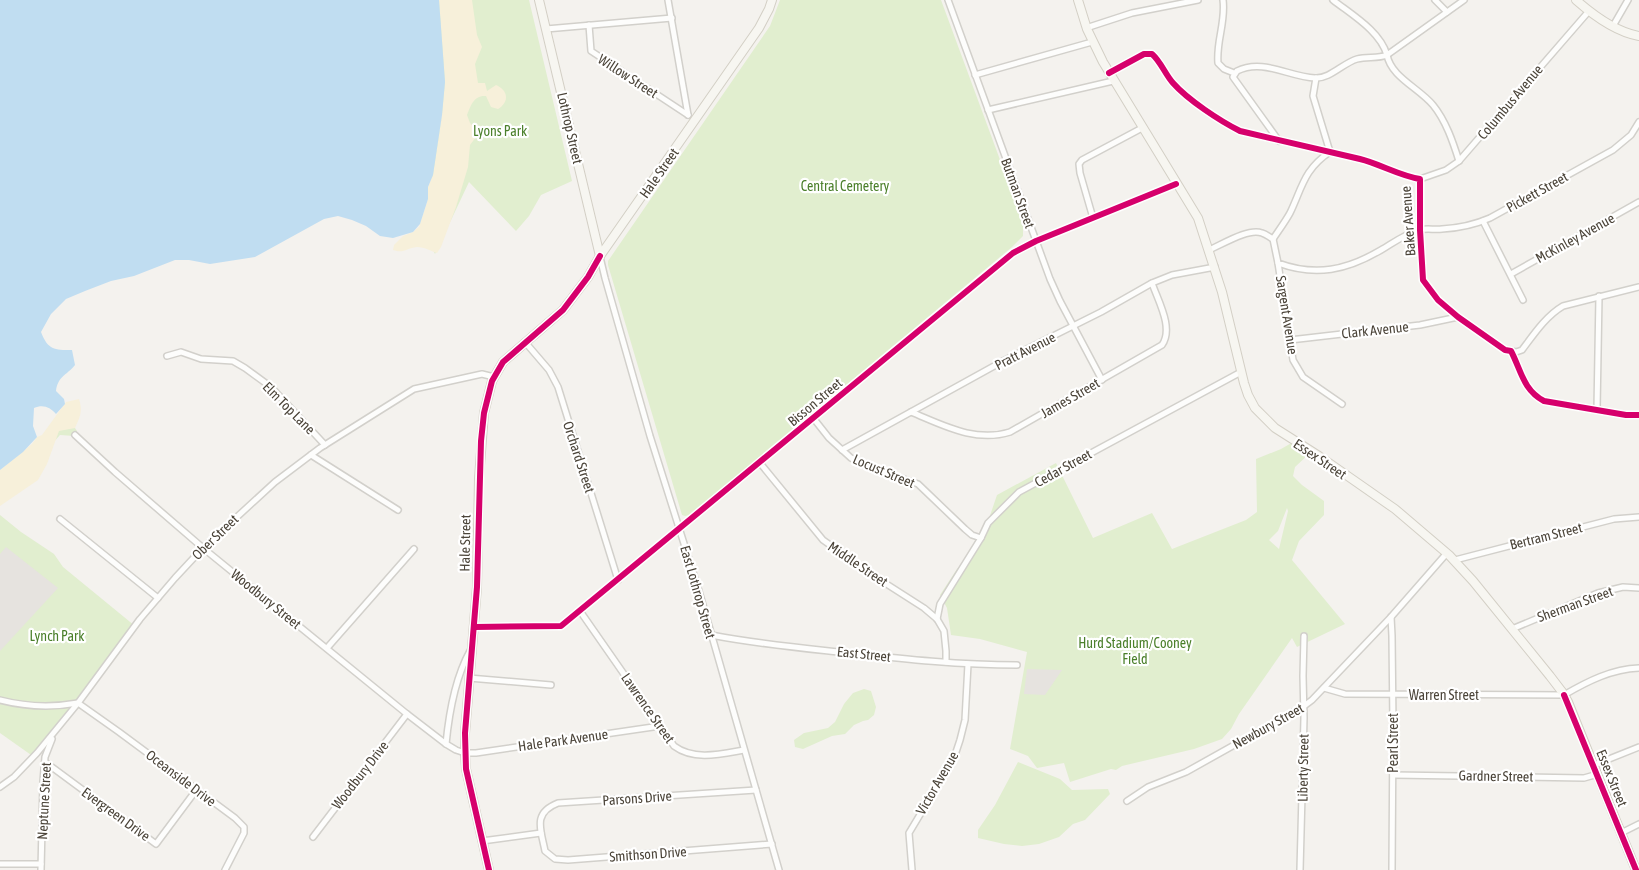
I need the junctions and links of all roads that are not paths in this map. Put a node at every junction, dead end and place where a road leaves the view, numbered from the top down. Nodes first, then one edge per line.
1 (539, 0) edge
2 (668, 0) edge
3 (772, 0) edge
4 (948, 0) edge
5 (1078, 0) edge
6 (1198, 0) edge
7 (1222, 0) edge
8 (1333, 0) edge
9 (1435, 0) edge
10 (1464, 0) edge
11 (1576, 0) edge
12 (1628, 0) edge
13 (1589, 11) junction
14 (1447, 12) junction
15 (672, 18) junction
16 (589, 25) junction
17 (1613, 26) junction
18 (1086, 28) junction
19 (546, 29) junction
20 (1639, 36) edge
21 (1092, 42) junction
22 (1387, 55) junction
23 (1108, 73) junction
24 (1234, 73) junction
25 (975, 75) junction
26 (1316, 78) junction
27 (1113, 81) junction
28 (988, 110) junction
29 (688, 115) junction
30 (695, 122) junction
31 (1639, 122) edge
32 (1142, 128) junction
33 (1280, 141) junction
34 (1330, 152) junction
35 (1459, 161) junction
36 (1420, 179) junction
37 (1176, 184) junction
38 (1639, 202) edge
39 (1093, 218) junction
40 (1483, 221) junction
41 (1420, 230) junction
42 (1273, 239) junction
43 (1036, 241) junction
44 (1209, 250) junction
45 (600, 256) junction
46 (1278, 263) junction
47 (1214, 267) junction
48 (1511, 274) junction
49 (1152, 283) junction
50 (1639, 287) edge
51 (1599, 296) junction
52 (1523, 300) dead end
53 (1458, 318) junction
54 (1073, 326) junction
55 (1290, 340) junction
56 (525, 342) junction
57 (1511, 351) junction
58 (167, 356) dead end
59 (1241, 372) junction
60 (494, 377) junction
61 (1102, 380) junction
62 (1342, 404) dead end
63 (1597, 409) junction
64 (911, 412) junction
65 (1639, 415) edge
66 (814, 419) junction
67 (75, 435) dead end
68 (325, 445) junction
69 (842, 450) junction
70 (311, 455) junction
71 (760, 464) junction
72 (398, 510) dead end
73 (1639, 517) edge
74 (60, 519) dead end
75 (680, 529) junction
76 (981, 538) junction
77 (204, 548) junction
78 (414, 549) dead end
79 (1446, 553) junction
80 (1454, 560) junction
81 (618, 580) junction
82 (1639, 588) edge
83 (158, 598) junction
84 (580, 611) junction
85 (1391, 617) junction
86 (937, 619) junction
87 (474, 627) junction
88 (1512, 629) junction
89 (711, 635) junction
90 (1304, 636) dead end
91 (327, 648) junction
92 (472, 649) junction
93 (946, 662) junction
94 (968, 664) junction
95 (1017, 666) dead end
96 (1639, 668) edge
97 (469, 678) junction
98 (551, 685) dead end
99 (1324, 688) junction
100 (1393, 695) junction
101 (1564, 695) junction
102 (0, 700) edge
103 (78, 703) junction
104 (1304, 706) junction
105 (408, 714) junction
106 (660, 726) junction
107 (53, 733) junction
108 (446, 744) junction
109 (1639, 747) edge
110 (744, 750) junction
111 (465, 753) junction
112 (45, 762) junction
113 (1594, 765) junction
114 (1393, 774) junction
115 (1598, 774) junction
116 (0, 787) edge
117 (197, 790) junction
118 (756, 790) junction
119 (1126, 801) dead end
120 (1639, 824) edge
121 (1621, 832) junction
122 (541, 833) junction
123 (313, 837) dead end
124 (482, 841) junction
125 (772, 844) junction
126 (0, 864) edge
127 (41, 867) edge
128 (225, 870) edge
129 (489, 870) edge
130 (779, 870) edge
131 (912, 870) edge
132 (1300, 870) edge
133 (1392, 870) edge
134 (1636, 870) edge

1 - 19 main road, Lothrop Street
2 - 15 street
3 - 30 main road, Hale Street
4 - 25 street, Butman Street
5 - 18 main road, Essex Street
6 - 18 street
7 - 24 street
8 - 22 street
9 - 14 street
10 - 14 street
11 - 13 main road
12 - 17 street
13 - 17 main road
13 - 35 street, Columbus Avenue
14 - 22 street
15 - 16 street
15 - 29 street
16 - 19 street
16 - 29 street, Willow Street
17 - 20 main road
18 - 21 main road, Essex Street
19 - 45 main road, Lothrop Street
21 - 23 main road, Essex Street
21 - 25 street
22 - 26 street
22 - 35 street
23 - 27 main road, Essex Street
23 - 33 street, Baker Avenue
24 - 26 street
24 - 33 street
25 - 28 street, Butman Street
26 - 34 street
27 - 28 street
27 - 32 main road, Essex Street
28 - 43 street, Butman Street
29 - 30 street
30 - 45 main road, Hale Street
31 - 40 street, Pickett Street
32 - 37 main road, Essex Street
32 - 39 street
33 - 34 street, Baker Avenue
34 - 36 street, Baker Avenue
34 - 42 street
35 - 36 street, Columbus Avenue
36 - 41 street, Baker Avenue
37 - 39 street, Bisson Street
37 - 44 main road, Essex Street
38 - 48 street, McKinley Avenue
39 - 43 street, Bisson Street
40 - 41 street, Pickett Street
40 - 48 street
41 - 46 street
41 - 53 street, Baker Avenue
42 - 44 street
42 - 46 street, Sargent Avenue
43 - 54 street, Butman Street
43 - 66 street, Bisson Street
44 - 47 main road, Essex Street
45 - 56 main road, Hale Street
45 - 75 street, East Lothrop Street
46 - 55 street, Sargent Avenue
47 - 49 street, Pratt Avenue
47 - 59 main road, Essex Street
48 - 52 street
49 - 54 street, Pratt Avenue
49 - 61 street, James Street
50 - 51 street
51 - 57 street
51 - 63 street
53 - 55 street, Clark Avenue
53 - 57 street, Baker Avenue
54 - 61 street, Butman Street
54 - 64 street, Pratt Avenue
55 - 62 street, Sargent Avenue
56 - 60 main road, Hale Street
56 - 81 street, Orchard Street
57 - 63 street
58 - 68 street, Elm Top Lane
59 - 76 street, Cedar Street
59 - 79 main road, Essex Street
60 - 68 street, Ober Street
60 - 87 main road, Hale Street
61 - 64 street, James Street
63 - 65 street
64 - 69 street, Pratt Avenue
66 - 69 street, Locust Street
66 - 71 street, Bisson Street
67 - 77 street, Woodbury Street
68 - 70 street, Ober Street
69 - 76 street, Locust Street
70 - 72 street
70 - 77 street, Ober Street
71 - 75 street, Bisson Street
71 - 86 street, Middle Street
73 - 80 street, Bertram Street
74 - 83 street
75 - 81 street, Bisson Street
75 - 89 street, East Lothrop Street
76 - 86 street, Cedar Street
77 - 83 street, Ober Street
77 - 91 street, Woodbury Street
78 - 91 street
79 - 80 main road, Essex Street
79 - 85 street, Newbury Street
80 - 88 main road, Essex Street
81 - 84 street, Bisson Street
82 - 88 street, Sherman Street
83 - 103 street, Ober Street
84 - 87 street, Bisson Street
84 - 106 street, Lawrence Street
85 - 99 street, Newbury Street
85 - 100 street, Pearl Street
86 - 93 street
87 - 92 main road, Hale Street
88 - 101 main road, Essex Street
89 - 93 street, East Street
89 - 110 street, East Lothrop Street
90 - 104 street, Liberty Street
91 - 105 street, Woodbury Street
92 - 97 main road, Hale Street
92 - 108 street, Hale Street
93 - 94 street, East Street
94 - 95 street, East Street
94 - 131 street, Victor Avenue
96 - 101 street
97 - 98 street
97 - 111 main road, Hale Street
99 - 100 street, Warren Street
99 - 104 street, Newbury Street
100 - 101 street, Warren Street
100 - 114 street, Pearl Street
101 - 113 main road, Essex Street
102 - 103 street
103 - 107 street, Ober Street
103 - 117 street, Oceanside Drive
104 - 119 street, Newbury Street
104 - 132 street, Liberty Street
105 - 108 street, Woodbury Street
105 - 123 street, Woodbury Drive
106 - 110 street, Lawrence Street
106 - 111 street, Hale Park Avenue
107 - 112 street, Neptune Street
107 - 116 street, Ober Street
108 - 111 street, Woodbury Street
109 - 113 street
110 - 118 street, East Lothrop Street
111 - 124 main road, Hale Street
112 - 117 street, Evergreen Drive
112 - 127 street, Neptune Street
113 - 115 main road, Essex Street
114 - 115 street, Gardner Street
114 - 133 street, Pearl Street
115 - 121 main road, Essex Street
117 - 128 street, Oceanside Drive
118 - 122 street, Parsons Drive
118 - 125 street, East Lothrop Street
120 - 121 street
121 - 134 main road, Essex Street
122 - 124 street
122 - 125 street, Smithson Drive
124 - 129 main road, Hale Street
125 - 130 street, East Lothrop Street
126 - 127 street

